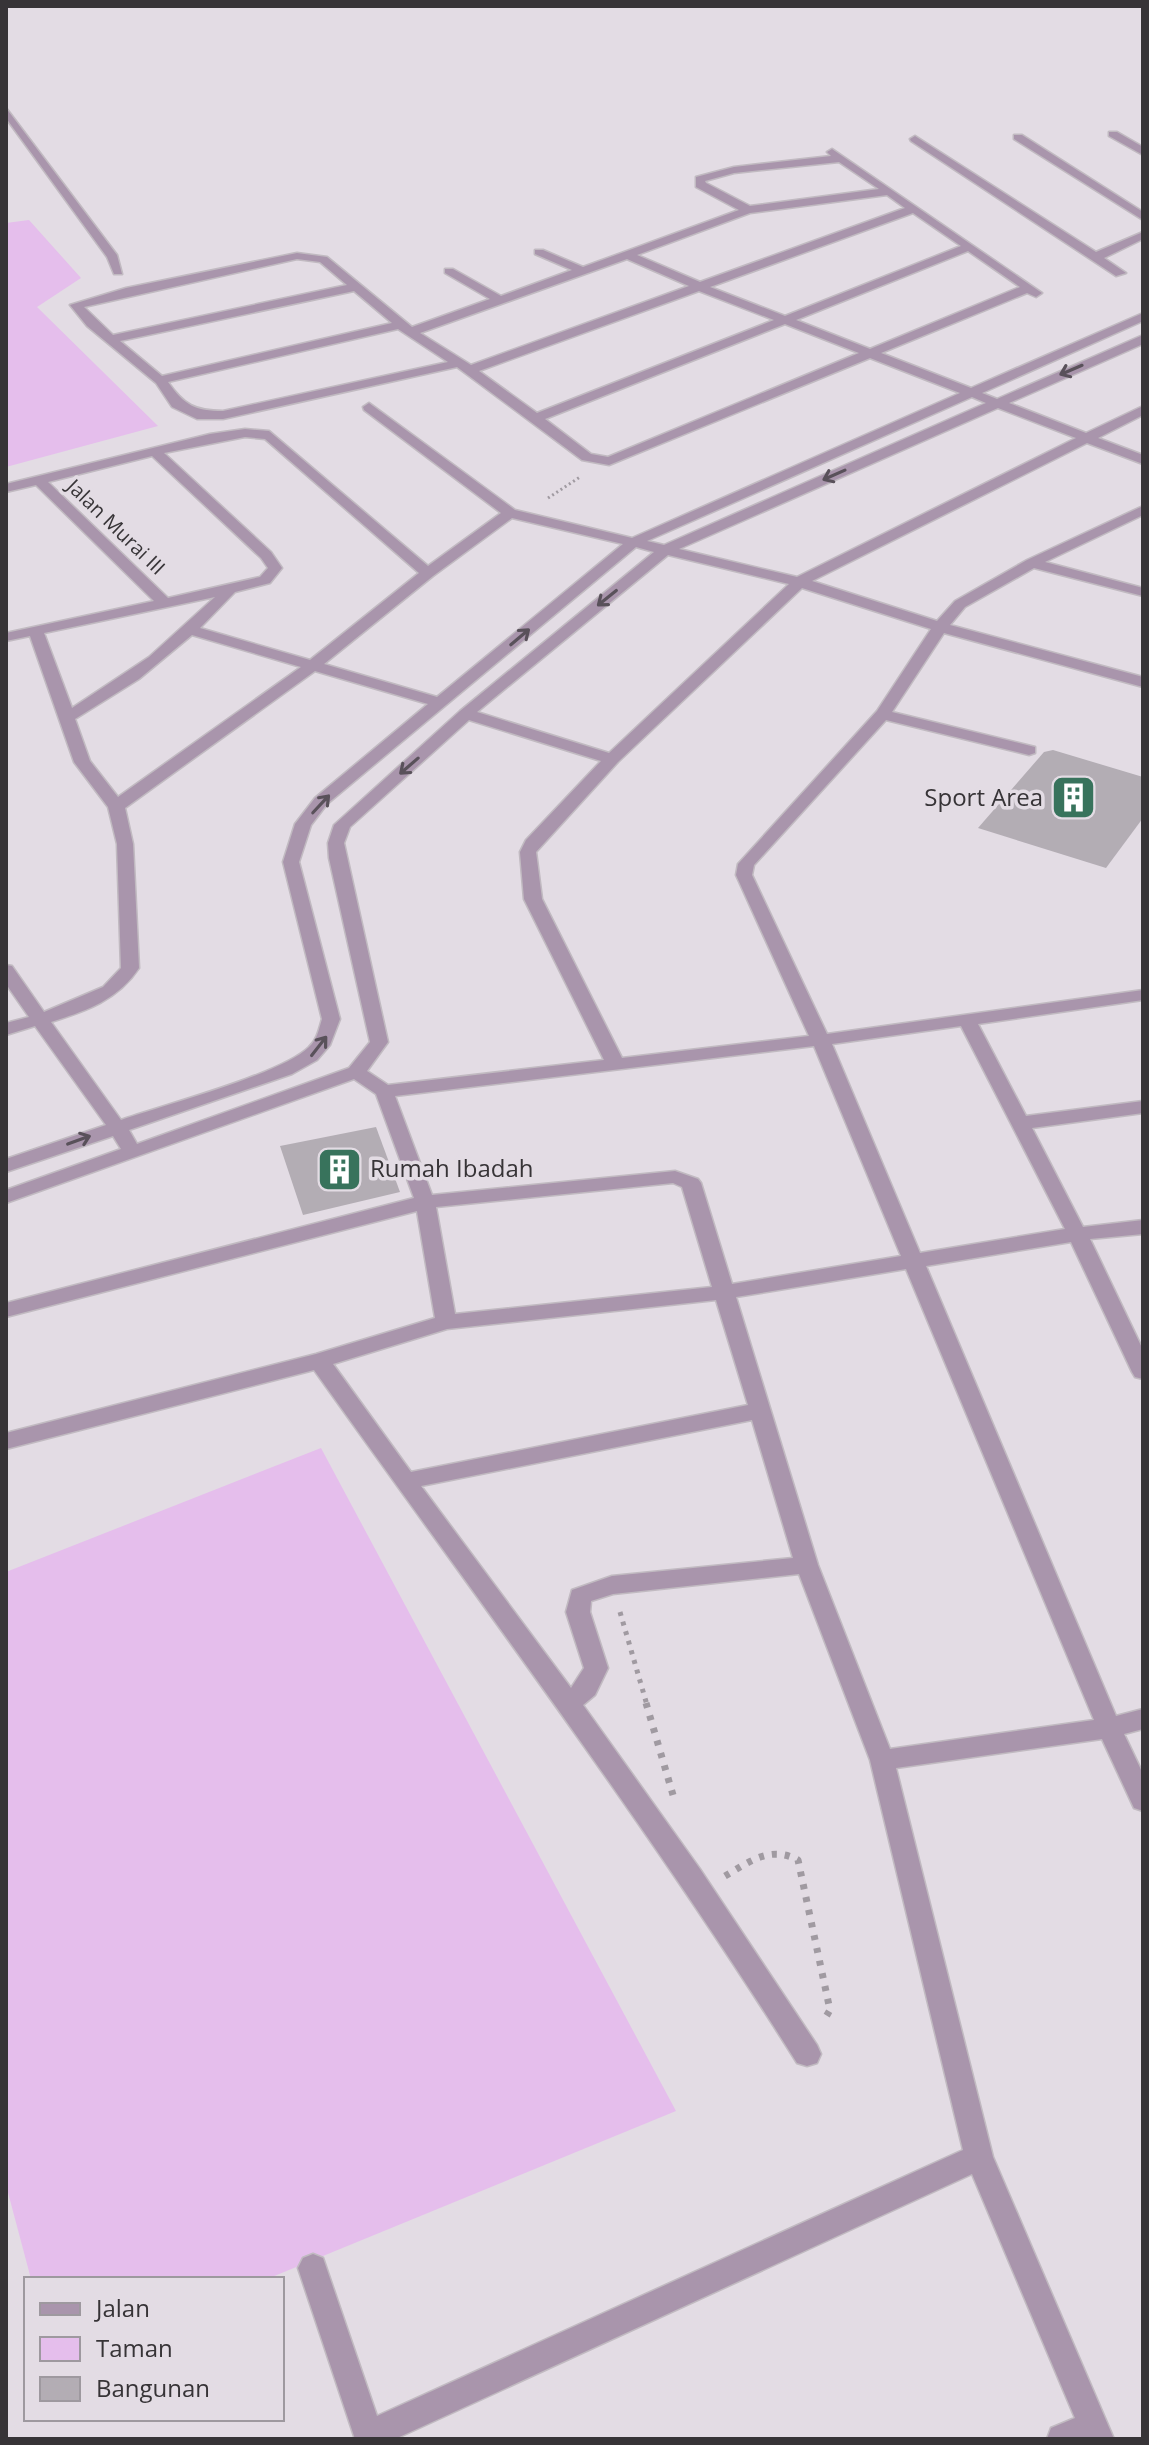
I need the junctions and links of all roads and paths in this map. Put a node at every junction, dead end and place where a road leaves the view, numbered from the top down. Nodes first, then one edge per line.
1 (6, 111) edge
2 (1113, 134) dead end
3 (1018, 137) dead end
4 (915, 139) dead end
5 (1143, 152) edge
6 (890, 191) junction
7 (913, 209) junction
8 (748, 210) junction
9 (1143, 217) edge
10 (1143, 235) edge
11 (969, 247) junction
12 (539, 252) dead end
13 (627, 255) junction
14 (1096, 257) junction
15 (581, 270) junction
16 (449, 271) dead end
17 (118, 272) dead end
18 (1120, 273) dead end
19 (355, 287) junction
20 (703, 288) junction
21 (498, 299) junction
22 (1143, 317) edge
23 (782, 319) junction
24 (406, 328) junction
25 (110, 339) junction
26 (1143, 339) edge
27 (869, 353) junction
28 (464, 367) junction
29 (160, 380) junction
30 (971, 392) junction
31 (997, 402) junction
32 (369, 407) dead end
33 (1143, 410) edge
34 (534, 419) junction
35 (1085, 437) junction
36 (155, 452) junction
37 (1143, 460) edge
38 (609, 461) junction
39 (39, 480) junction
40 (6, 488) edge
41 (1143, 510) edge
42 (510, 513) junction
43 (534, 519) junction
44 (634, 542) junction
45 (665, 550) junction
46 (1032, 563) junction
47 (428, 573) junction
48 (799, 582) junction
49 (230, 589) junction
50 (1143, 592) edge
51 (165, 603) junction
52 (940, 627) junction
53 (192, 630) junction
54 (36, 631) junction
55 (6, 637) edge
56 (311, 667) junction
57 (1143, 682) edge
58 (441, 703) junction
59 (466, 714) junction
60 (883, 714) junction
61 (67, 717) junction
62 (399, 738) junction
63 (433, 745) junction
64 (1029, 750) dead end
65 (612, 759) junction
66 (116, 806) junction
67 (6, 970) edge
68 (1143, 995) edge
69 (37, 1019) junction
70 (967, 1020) junction
71 (6, 1029) edge
72 (821, 1040) junction
73 (616, 1064) junction
74 (356, 1072) junction
75 (384, 1091) junction
76 (1143, 1107) edge
77 (1021, 1123) junction
78 (117, 1126) junction
79 (133, 1153) junction
80 (6, 1166) edge
81 (6, 1197) edge
82 (425, 1202) junction
83 (1143, 1227) edge
84 (1077, 1234) junction
85 (914, 1260) junction
86 (726, 1292) junction
87 (6, 1310) edge
88 (446, 1322) junction
89 (319, 1361) junction
90 (1143, 1372) edge
91 (758, 1411) junction
92 (6, 1441) edge
93 (404, 1481) junction
94 (807, 1565) junction
95 (612, 1585) junction
96 (569, 1701) junction
97 (1143, 1719) edge
98 (1109, 1728) junction
99 (882, 1760) junction
100 (674, 1798) dead end
101 (1143, 1801) edge
102 (700, 1889) junction
103 (807, 2054) joint
104 (979, 2157) junction
105 (313, 2268) dead end
106 (1096, 2432) edge
107 (370, 2437) edge
108 (1062, 2439) edge

1 - 17 street
2 - 5 street
3 - 9 street
4 - 14 street
6 - 7 street
6 - 8 street
6 - 8 street
7 - 11 street
7 - 20 street
8 - 13 street
10 - 14 street
11 - 23 street
11 - 27 street
12 - 15 street
13 - 15 street
13 - 20 street
14 - 18 street
15 - 21 street
16 - 21 street
19 - 24 street
19 - 25 street
19 - 25 street
20 - 23 street
20 - 28 street
21 - 24 street
22 - 30 street
23 - 27 street
23 - 34 street
24 - 28 street
24 - 29 street
25 - 29 street
26 -> 31 street
27 - 30 street
27 - 38 street
28 - 29 street
28 - 34 street
30 - 31 street
30 - 44 street
31 - 35 street
31 -> 45 street
32 - 42 street
33 - 35 street
34 - 38 street
35 - 37 street
35 - 48 street
36 - 39 street
36 - 47 street
36 - 49 street
38 - 43 path
39 - 40 street
39 - 51 street, Jalan Murai III
41 - 46 street
42 - 43 street
42 - 47 street
43 - 44 street
44 - 45 street
58 -> 44 street
45 - 48 street
45 -> 59 street
46 - 50 street
46 - 52 street
47 - 56 street
48 - 52 street
48 - 65 street
49 - 51 street
49 - 53 street
51 - 54 street
52 - 57 street
52 - 60 street
53 - 56 street
53 - 61 street
54 - 55 street
54 - 61 street
56 - 58 street
56 - 66 street
58 - 62 street
59 - 63 street
59 - 65 street
60 - 64 street
60 - 72 street
61 - 66 street
62 - 63 street
78 -> 62 street
63 -> 74 street
65 - 73 street
66 - 69 street
67 - 69 street
68 - 70 street
69 - 71 street
69 - 78 street
70 - 72 street
70 - 77 street
72 - 73 street
72 - 85 street
73 - 75 street
74 - 75 street
74 - 79 street
75 - 82 street
76 - 77 street
77 - 84 street
78 - 79 street
80 -> 78 street
79 - 81 street
82 - 86 street
82 - 87 street
82 - 88 street
83 - 84 street
84 - 85 street
84 - 90 street
85 - 86 street
85 - 98 street
86 - 88 street
86 - 91 street
88 - 89 street
89 - 92 street
89 - 93 street
91 - 93 street
91 - 94 street
93 - 96 street
94 - 95 street
94 - 99 street
95 - 96 street
95 - 100 path
96 - 102 street
97 - 98 street
98 - 99 street
98 - 101 street
99 - 104 street
102 - 103 street
102 - 103 path
104 - 106 street
104 - 107 street
105 - 107 street
106 - 108 street

